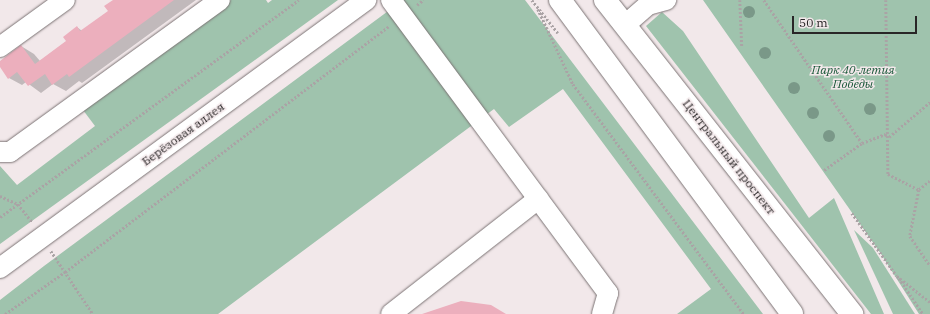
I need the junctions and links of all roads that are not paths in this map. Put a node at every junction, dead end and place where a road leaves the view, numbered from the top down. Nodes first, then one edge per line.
1 (65, 0) edge
2 (220, 0) edge
3 (366, 0) edge
4 (560, 0) edge
5 (605, 0) edge
6 (666, 0) edge
7 (397, 8) edge
8 (625, 25) junction
9 (0, 47) edge
10 (0, 152) edge
11 (538, 199) junction
12 (0, 268) edge
13 (391, 314) edge
14 (602, 314) edge
15 (792, 314) edge
16 (852, 314) edge

1 - 9 street
2 - 10 street
3 - 12 street, Берёзовая аллея
4 - 15 main road
5 - 8 main road, Центральный проспект
6 - 8 street
7 - 11 street
8 - 16 main road, Центральный проспект
11 - 13 street
11 - 14 street

